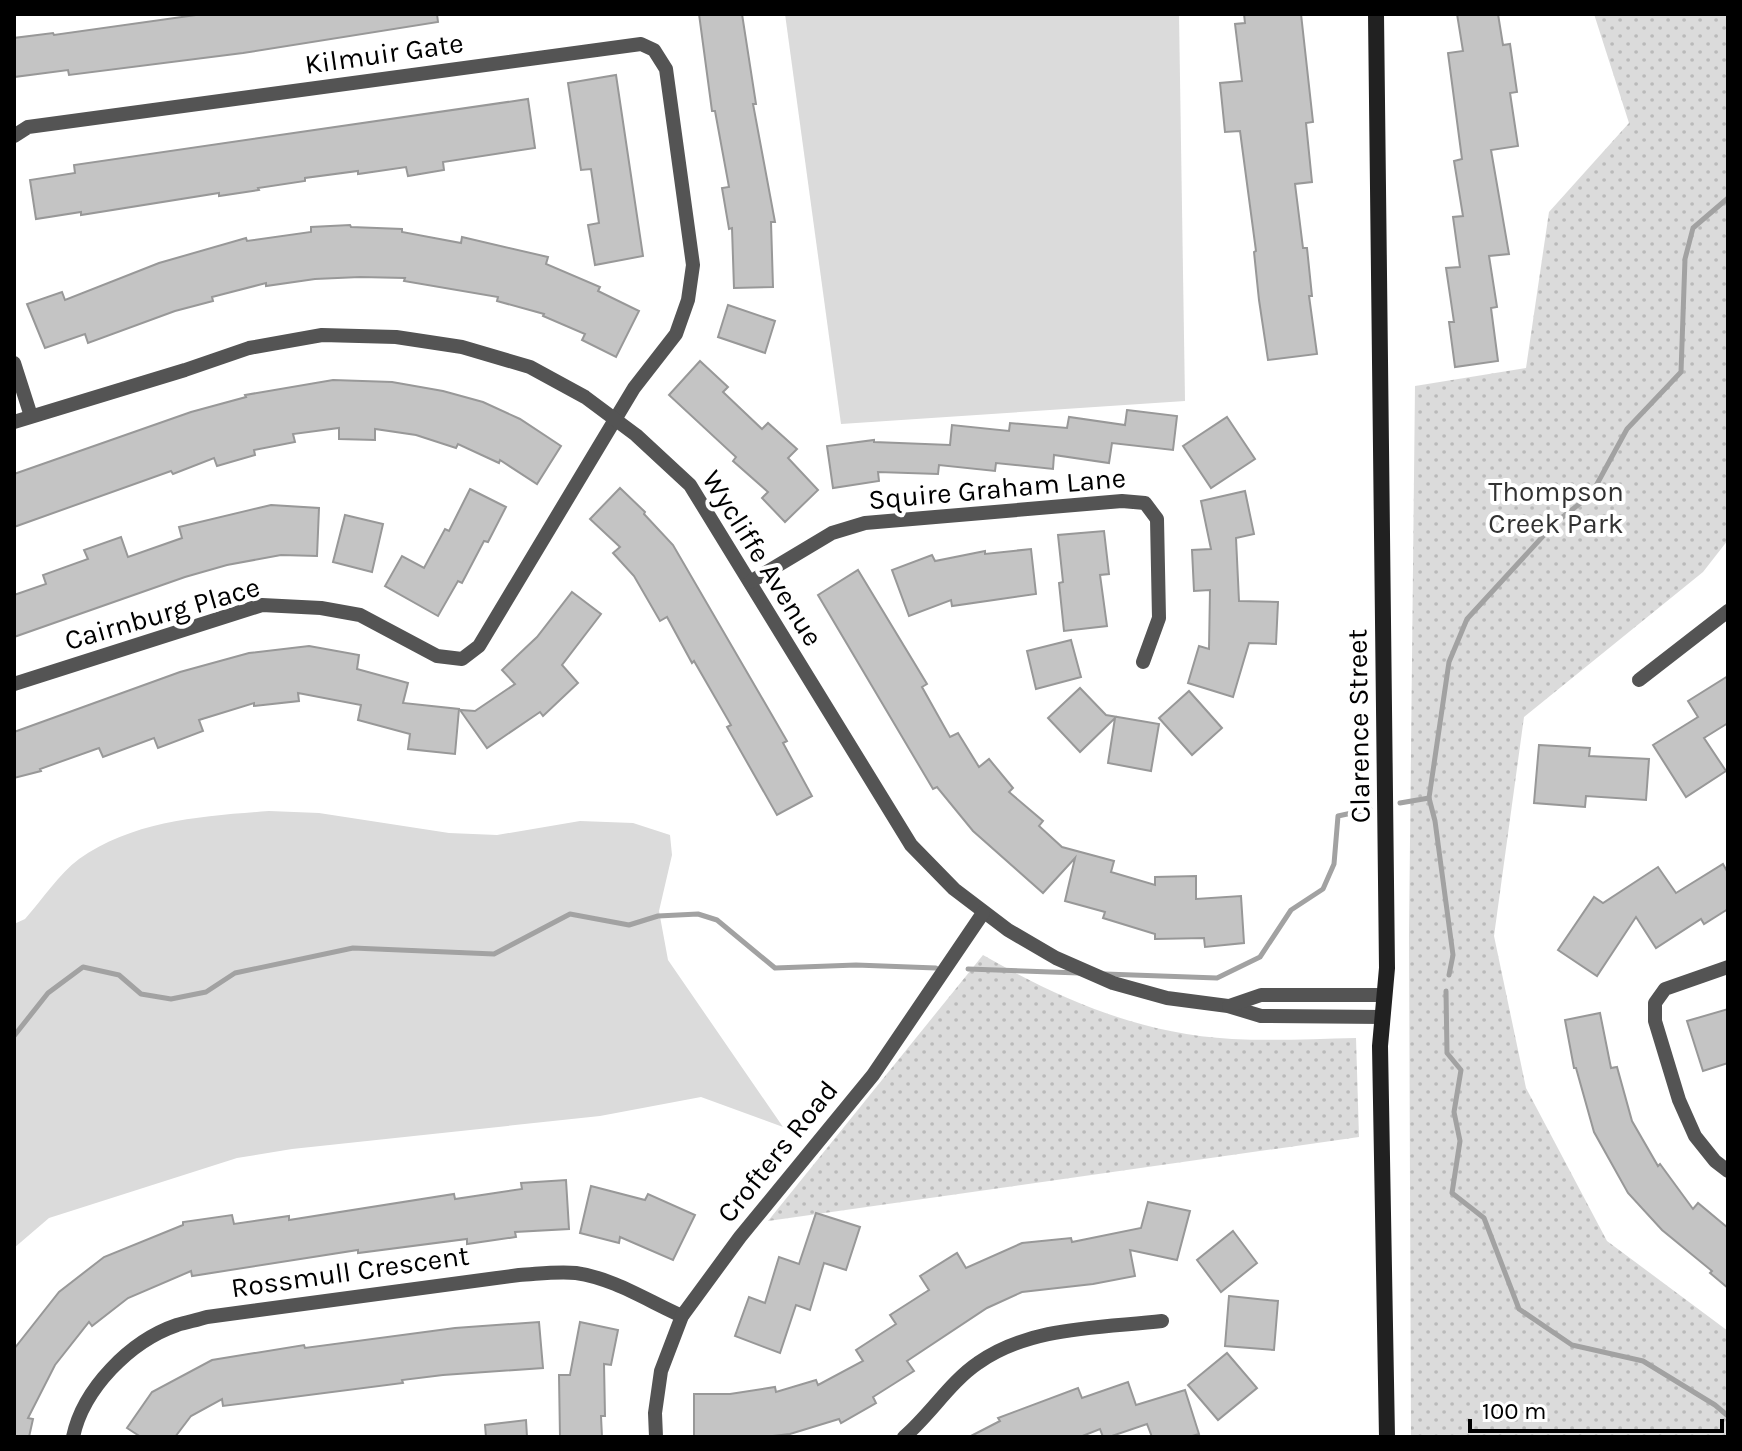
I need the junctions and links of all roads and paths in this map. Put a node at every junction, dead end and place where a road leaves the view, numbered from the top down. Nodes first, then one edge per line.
1 (1376, 14) edge
2 (14, 136) edge
3 (14, 363) edge
4 (31, 416) junction
5 (616, 420) junction
6 (14, 422) edge
7 (750, 582) junction
8 (1728, 611) edge
9 (1143, 662) dead end
10 (1639, 680) dead end
11 (14, 684) edge
12 (983, 913) junction
13 (1728, 967) edge
14 (1385, 995) junction
15 (1228, 1006) junction
16 (1383, 1017) junction
17 (1728, 1171) edge
18 (682, 1316) junction
19 (1162, 1321) dead end
20 (73, 1437) edge
21 (656, 1437) edge
22 (904, 1437) edge
23 (1387, 1437) edge

1 - 14 street, Clarence Street
2 - 5 street, Kilmuir Gate
3 - 4 street
4 - 5 street, Wycliffe Avenue
4 - 6 street, Wycliffe Avenue
5 - 7 street, Wycliffe Avenue
5 - 11 street, Cairnburg Place
7 - 9 street, Squire Graham Lane
7 - 12 street, Wycliffe Avenue
8 - 10 street
12 - 15 street, Wycliffe Avenue
12 - 18 street, Crofters Road
13 - 17 street
14 - 15 street, Wycliffe Avenue
14 - 16 street, Clarence Street
15 - 16 street, Wycliffe Avenue
16 - 23 street, Clarence Street
18 - 20 street, Rossmull Crescent
18 - 21 street, Crofters Road
19 - 22 street

